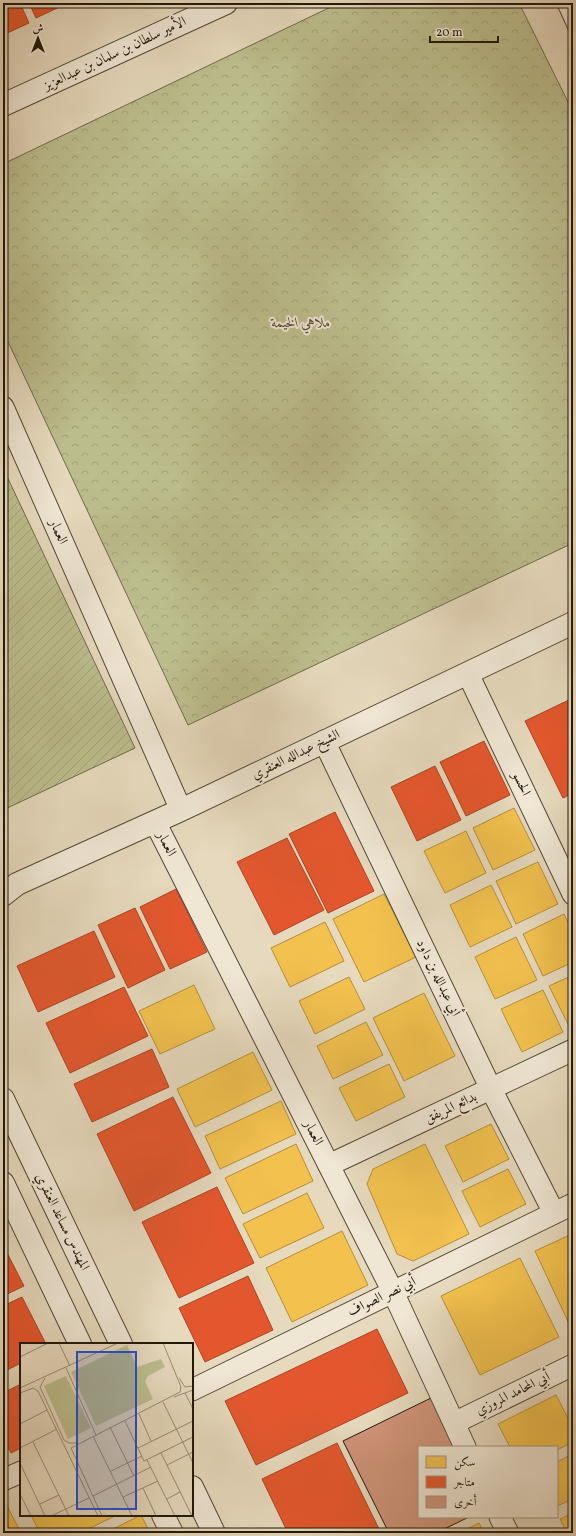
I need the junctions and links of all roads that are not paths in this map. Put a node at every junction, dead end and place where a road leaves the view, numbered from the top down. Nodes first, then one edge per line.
1 (226, 3) edge
2 (562, 3) edge
3 (573, 27) edge
4 (3, 105) edge
5 (3, 407) edge
6 (573, 623) edge
7 (468, 674) junction
8 (324, 741) junction
9 (181, 810) junction
10 (155, 822) junction
11 (8, 889) edge
12 (573, 894) edge
13 (573, 1050) edge
14 (491, 1089) junction
15 (4, 1104) edge
16 (329, 1165) junction
17 (3, 1183) edge
18 (573, 1204) edge
19 (554, 1214) junction
20 (393, 1292) junction
21 (80, 1343) edge
22 (121, 1343) edge
23 (573, 1365) edge
24 (193, 1390) edge
25 (454, 1423) junction
26 (465, 1446) edge
27 (20, 1472) edge
28 (3, 1480) edge
29 (193, 1489) edge
30 (164, 1516) edge
31 (500, 1518) edge
32 (172, 1533) edge
33 (214, 1533) edge
34 (508, 1533) edge

1 - 4 street, الأمير سلطان بن سلمان بن عبدالعزيز
2 - 3 lane
5 - 9 street, العمار
6 - 7 street, الشيخ عبدالله العنقري
7 - 8 street, الشيخ عبدالله العنقري
7 - 12 street, الحسو
8 - 9 street, الشيخ عبدالله العنقري
8 - 14 street, أبي عبدالله بن داود
9 - 10 street, الشيخ عبدالله العنقري
10 - 11 street, الشيخ عبدالله العنقري
10 - 16 street, العمار
13 - 14 street, بدائع المريفق
14 - 16 street, بدائع المريفق
14 - 19 street, أبي عبدالله بن داود
15 - 22 street, المهندس مساعد العنقري
16 - 20 street, العمار
17 - 21 street
18 - 19 street, أبي نصر الصواف
19 - 20 street, أبي نصر الصواف
20 - 24 street, أبي نصر الصواف
20 - 25 street, العمار
23 - 25 street, أبي المحامد المروزي
25 - 26 street, العمار
27 - 28 street
29 - 33 street
30 - 32 street
31 - 34 street

